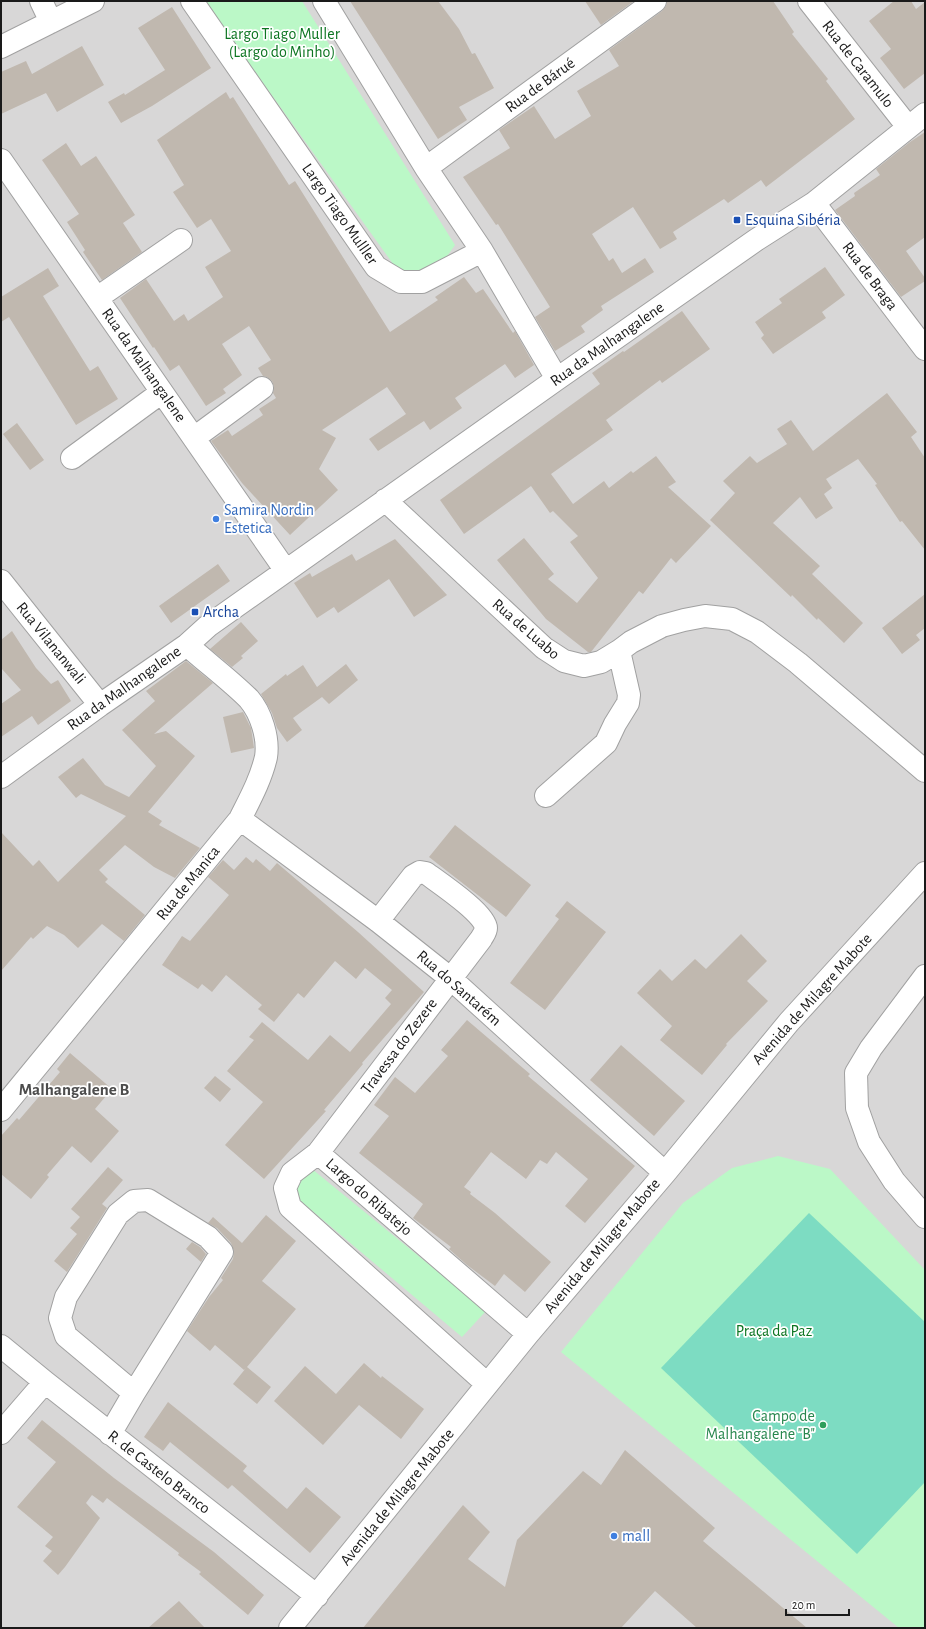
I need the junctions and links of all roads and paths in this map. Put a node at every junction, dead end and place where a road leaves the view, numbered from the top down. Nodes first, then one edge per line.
1 (41, 1) edge
2 (93, 1) edge
3 (192, 1) edge
4 (324, 1) edge
5 (655, 1) edge
6 (809, 1) edge
7 (51, 22) junction
8 (1, 47) edge
9 (925, 114) edge
10 (908, 127) junction
11 (1, 160) edge
12 (426, 168) junction
13 (814, 203) junction
14 (181, 240) dead end
15 (482, 250) junction
16 (97, 298) junction
17 (925, 349) edge
18 (557, 378) junction
19 (262, 388) dead end
20 (162, 392) junction
21 (194, 438) junction
22 (72, 458) dead end
23 (385, 500) junction
24 (286, 571) junction
25 (1, 581) edge
26 (187, 645) junction
27 (619, 652) junction
28 (100, 705) junction
29 (925, 771) edge
30 (1, 777) edge
31 (546, 796) dead end
32 (240, 819) junction
33 (925, 873) edge
34 (378, 922) junction
35 (925, 976) edge
36 (450, 978) junction
37 (1, 1110) edge
38 (318, 1153) junction
39 (665, 1173) junction
40 (925, 1218) edge
41 (528, 1334) junction
42 (1, 1346) edge
43 (45, 1382) junction
44 (487, 1384) junction
45 (134, 1393) junction
46 (1, 1433) edge
47 (110, 1434) junction
48 (317, 1596) junction
49 (290, 1628) edge

1 - 7 street
2 - 7 street
3 - 15 street, Largo Tiago Mulller
4 - 12 street
5 - 12 street, Rua de Bárué
6 - 10 street, Rua de Caramulo
7 - 8 street
9 - 10 street, Rua da Malhangalene
10 - 13 street, Rua da Malhangalene
11 - 16 street, Rua da Malhangalene
12 - 15 street
13 - 17 street, Rua de Braga
13 - 18 street, Rua da Malhangalene
14 - 16 street
15 - 18 street
16 - 20 street, Rua da Malhangalene
18 - 23 street, Rua da Malhangalene
19 - 21 street
20 - 21 street, Rua da Malhangalene
20 - 22 street
21 - 24 street, Rua da Malhangalene
23 - 24 street, Rua da Malhangalene
23 - 27 street, Rua de Luabo
24 - 26 street, Rua da Malhangalene
25 - 28 street, Rua Vilananwali
26 - 28 street, Rua da Malhangalene
26 - 32 street, Rua de Manica
27 - 29 street, Rua de Luabo
27 - 31 street
28 - 30 street, Rua da Malhangalene
32 - 34 street, Rua do Santarém
32 - 37 street, Rua de Manica
33 - 39 street, Avenida de Milagre Mabote
34 - 36 street, Rua do Santarém
34 - 36 street, Travessa do Zezere
35 - 40 street
36 - 38 street, Travessa do Zezere
36 - 39 street, Rua do Santarém
38 - 41 street, Largo do Ribatejo
38 - 44 street, Largo do Ribatejo
39 - 41 street, Avenida de Milagre Mabote
41 - 44 street, Avenida de Milagre Mabote
42 - 43 street, R. de Castelo Branco
43 - 46 street
43 - 47 street, R. de Castelo Branco
44 - 48 street, Avenida de Milagre Mabote
45 - 45 street
45 - 47 street
47 - 48 street, R. de Castelo Branco
48 - 49 street, Avenida de Milagre Mabote

